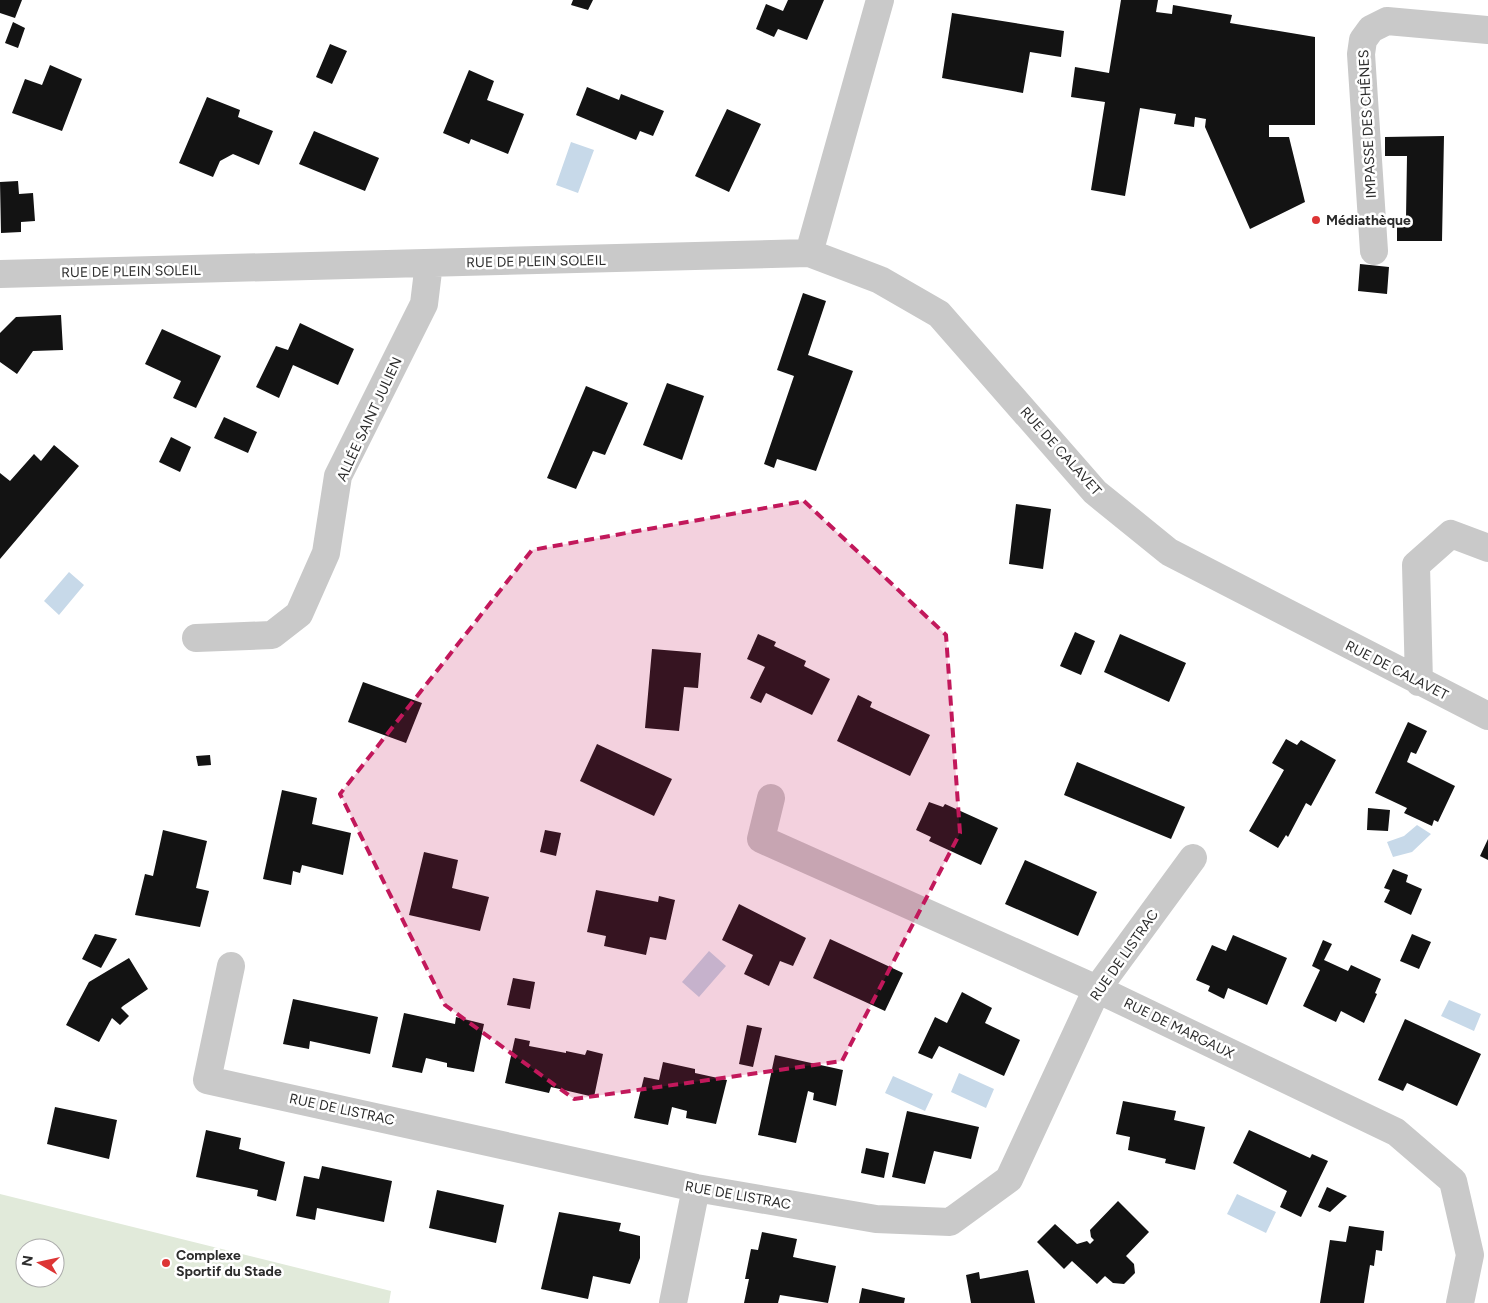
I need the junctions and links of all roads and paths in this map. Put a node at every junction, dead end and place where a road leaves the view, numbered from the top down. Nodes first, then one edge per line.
1 (880, 0) edge
2 (1488, 30) edge
3 (1374, 251) dead end
4 (809, 254) junction
5 (429, 263) junction
6 (0, 274) edge
7 (1488, 548) edge
8 (196, 638) dead end
9 (1419, 682) junction
10 (1488, 716) edge
11 (771, 798) dead end
12 (1193, 858) dead end
13 (231, 966) dead end
14 (1097, 989) junction
15 (696, 1188) junction
16 (673, 1303) edge
17 (1460, 1303) edge

1 - 4 street
2 - 3 street, IMPASSE DES CHÊNES
4 - 5 street, RUE DE PLEIN SOLEIL
4 - 9 street, RUE DE CALAVET
5 - 6 street, RUE DE PLEIN SOLEIL
5 - 8 street, ALLÉE SAINT JULIEN
7 - 9 street
9 - 10 street, RUE DE CALAVET
11 - 14 street, RUE DE MARGAUX
12 - 14 street, RUE DE LISTRAC
13 - 15 street, RUE DE LISTRAC
14 - 15 street, RUE DE LISTRAC
14 - 17 street, RUE DE MARGAUX
15 - 16 street

